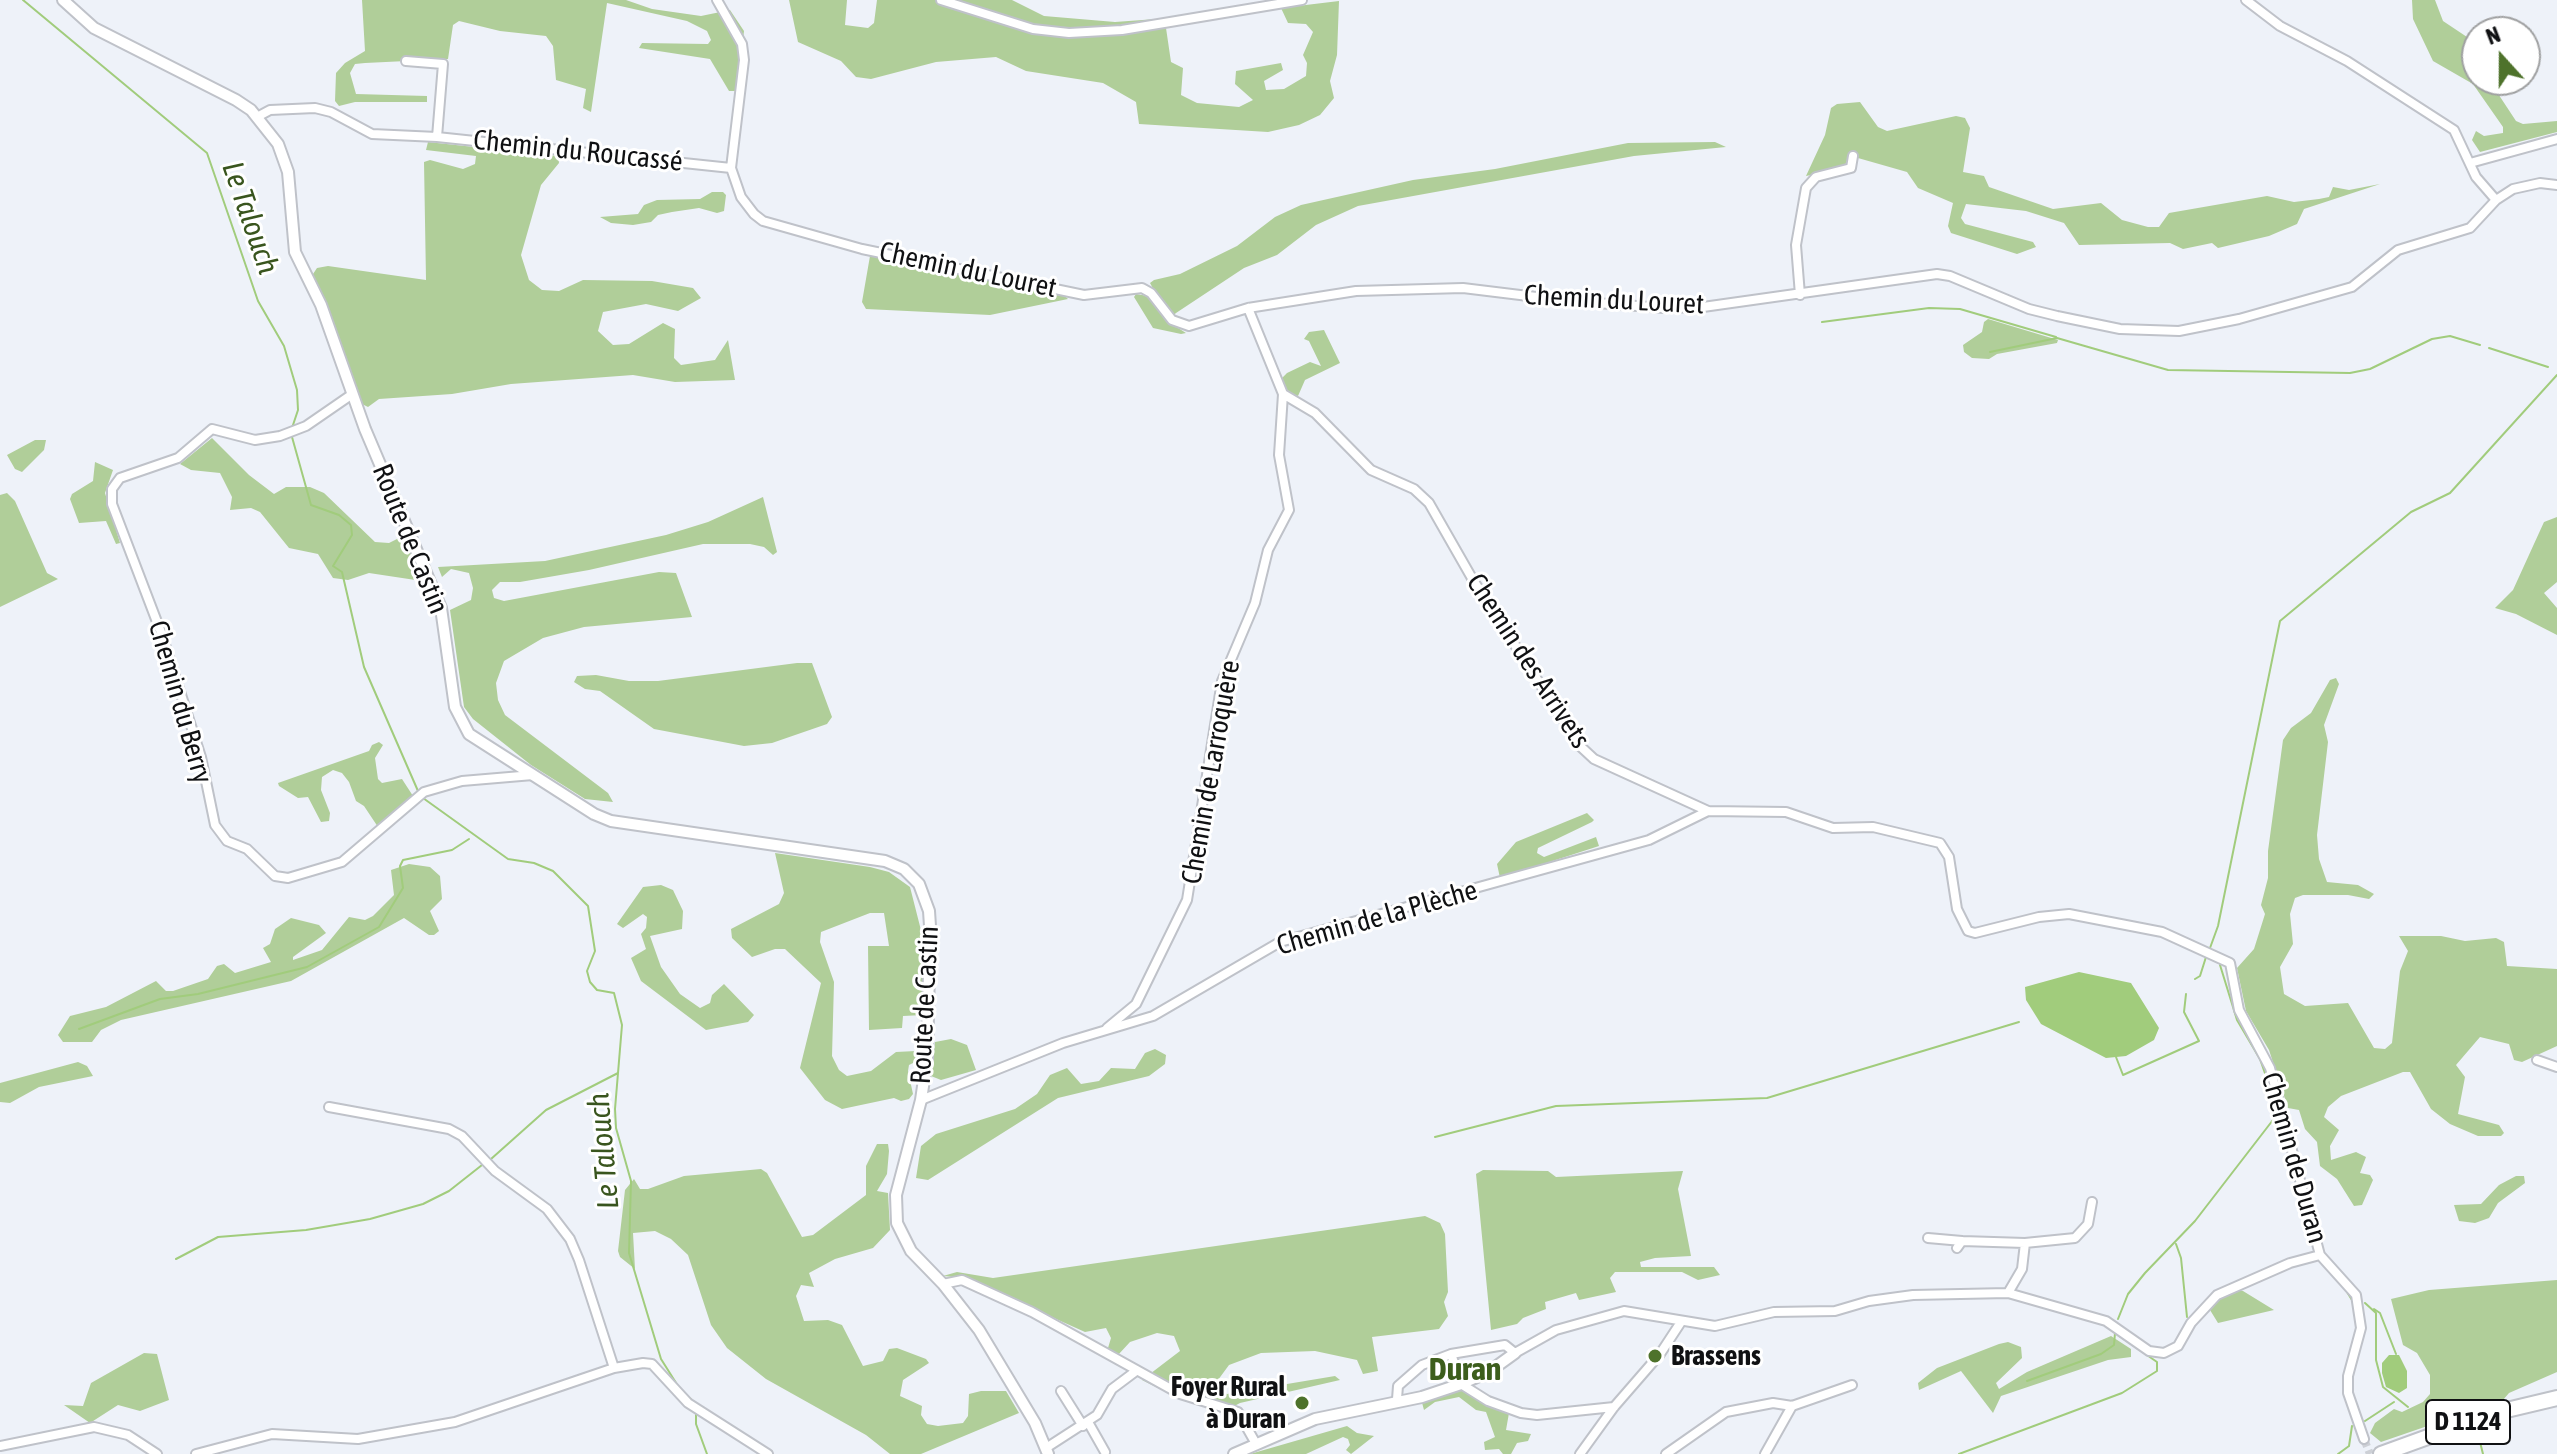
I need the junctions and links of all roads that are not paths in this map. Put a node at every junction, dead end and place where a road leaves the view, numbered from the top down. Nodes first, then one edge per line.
1 (63, 0) edge
2 (717, 0) edge
3 (941, 0) edge
4 (1302, 0) edge
5 (2246, 0) edge
6 (406, 61) dead end
7 (257, 117) junction
8 (437, 137) junction
9 (2557, 139) edge
10 (1853, 156) dead end
11 (2470, 163) junction
12 (731, 168) junction
13 (2557, 185) edge
14 (2496, 200) junction
15 (1800, 295) junction
16 (1248, 308) junction
17 (1283, 394) junction
18 (351, 395) junction
19 (533, 775) junction
20 (1708, 811) junction
21 (2230, 963) joint
22 (1096, 1035) junction
23 (2537, 1060) dead end
24 (2557, 1067) edge
25 (921, 1100) junction
26 (329, 1107) dead end
27 (2092, 1202) dead end
28 (1928, 1238) dead end
29 (2025, 1243) junction
30 (2320, 1255) junction
31 (943, 1284) junction
32 (2008, 1293) junction
33 (1681, 1322) junction
34 (1515, 1353) junction
35 (1451, 1354) junction
36 (614, 1368) junction
37 (1456, 1368) dead end
38 (1136, 1371) junction
39 (1461, 1384) junction
40 (1852, 1385) dead end
41 (1061, 1391) dead end
42 (2557, 1398) edge
43 (1397, 1399) junction
44 (1792, 1406) junction
45 (1614, 1407) junction
46 (1085, 1424) junction
47 (2364, 1439) tunnel mouth
48 (1255, 1442) junction
49 (0, 1446) edge
50 (1047, 1451) edge
51 (1105, 1452) dead end
52 (157, 1454) edge
53 (196, 1454) edge
54 (768, 1454) edge
55 (1234, 1454) edge
56 (1580, 1454) edge
57 (1666, 1454) edge
58 (1765, 1454) edge
59 (2381, 1454) edge

1 - 7 street, Route de Castin
2 - 12 street
3 - 4 street
5 - 11 street
6 - 8 street
7 - 8 street, Chemin du Roucassé
7 - 18 street, Route de Castin
8 - 12 street, Chemin du Roucassé
9 - 11 street
10 - 15 street
11 - 14 street
12 - 16 street, Chemin du Louret
13 - 14 street, Chemin du Louret
14 - 15 street, Chemin du Louret
15 - 16 street, Chemin du Louret
16 - 17 street
17 - 20 street, Chemin des Arrivets
17 - 22 street, Chemin de Larroquère
18 - 19 street, Route de Castin
18 - 19 street, Chemin du Berry
19 - 25 street, Route de Castin
20 - 21 street, Chemin des Arrivets
20 - 22 street, Chemin de la Plèche
21 - 30 street, Chemin de Duran
22 - 25 street, Chemin de la Plèche
23 - 24 street
25 - 31 street, Route de Castin
26 - 36 street
27 - 29 street
28 - 29 street
29 - 32 street
30 - 32 street
30 - 47 street, Chemin de Duran
31 - 38 street
31 - 50 street, Route de Castin
32 - 33 street
33 - 34 street
33 - 45 street
34 - 35 street
34 - 39 street
35 - 37 street
35 - 43 street
36 - 53 street
36 - 54 street
38 - 46 street
38 - 48 street
39 - 43 street
39 - 45 street
40 - 44 street
41 - 46 street
42 - 59 highway, D 1124
43 - 48 street
44 - 57 street
44 - 58 street
45 - 56 street
46 - 50 street
46 - 51 street
48 - 55 street
49 - 52 street

